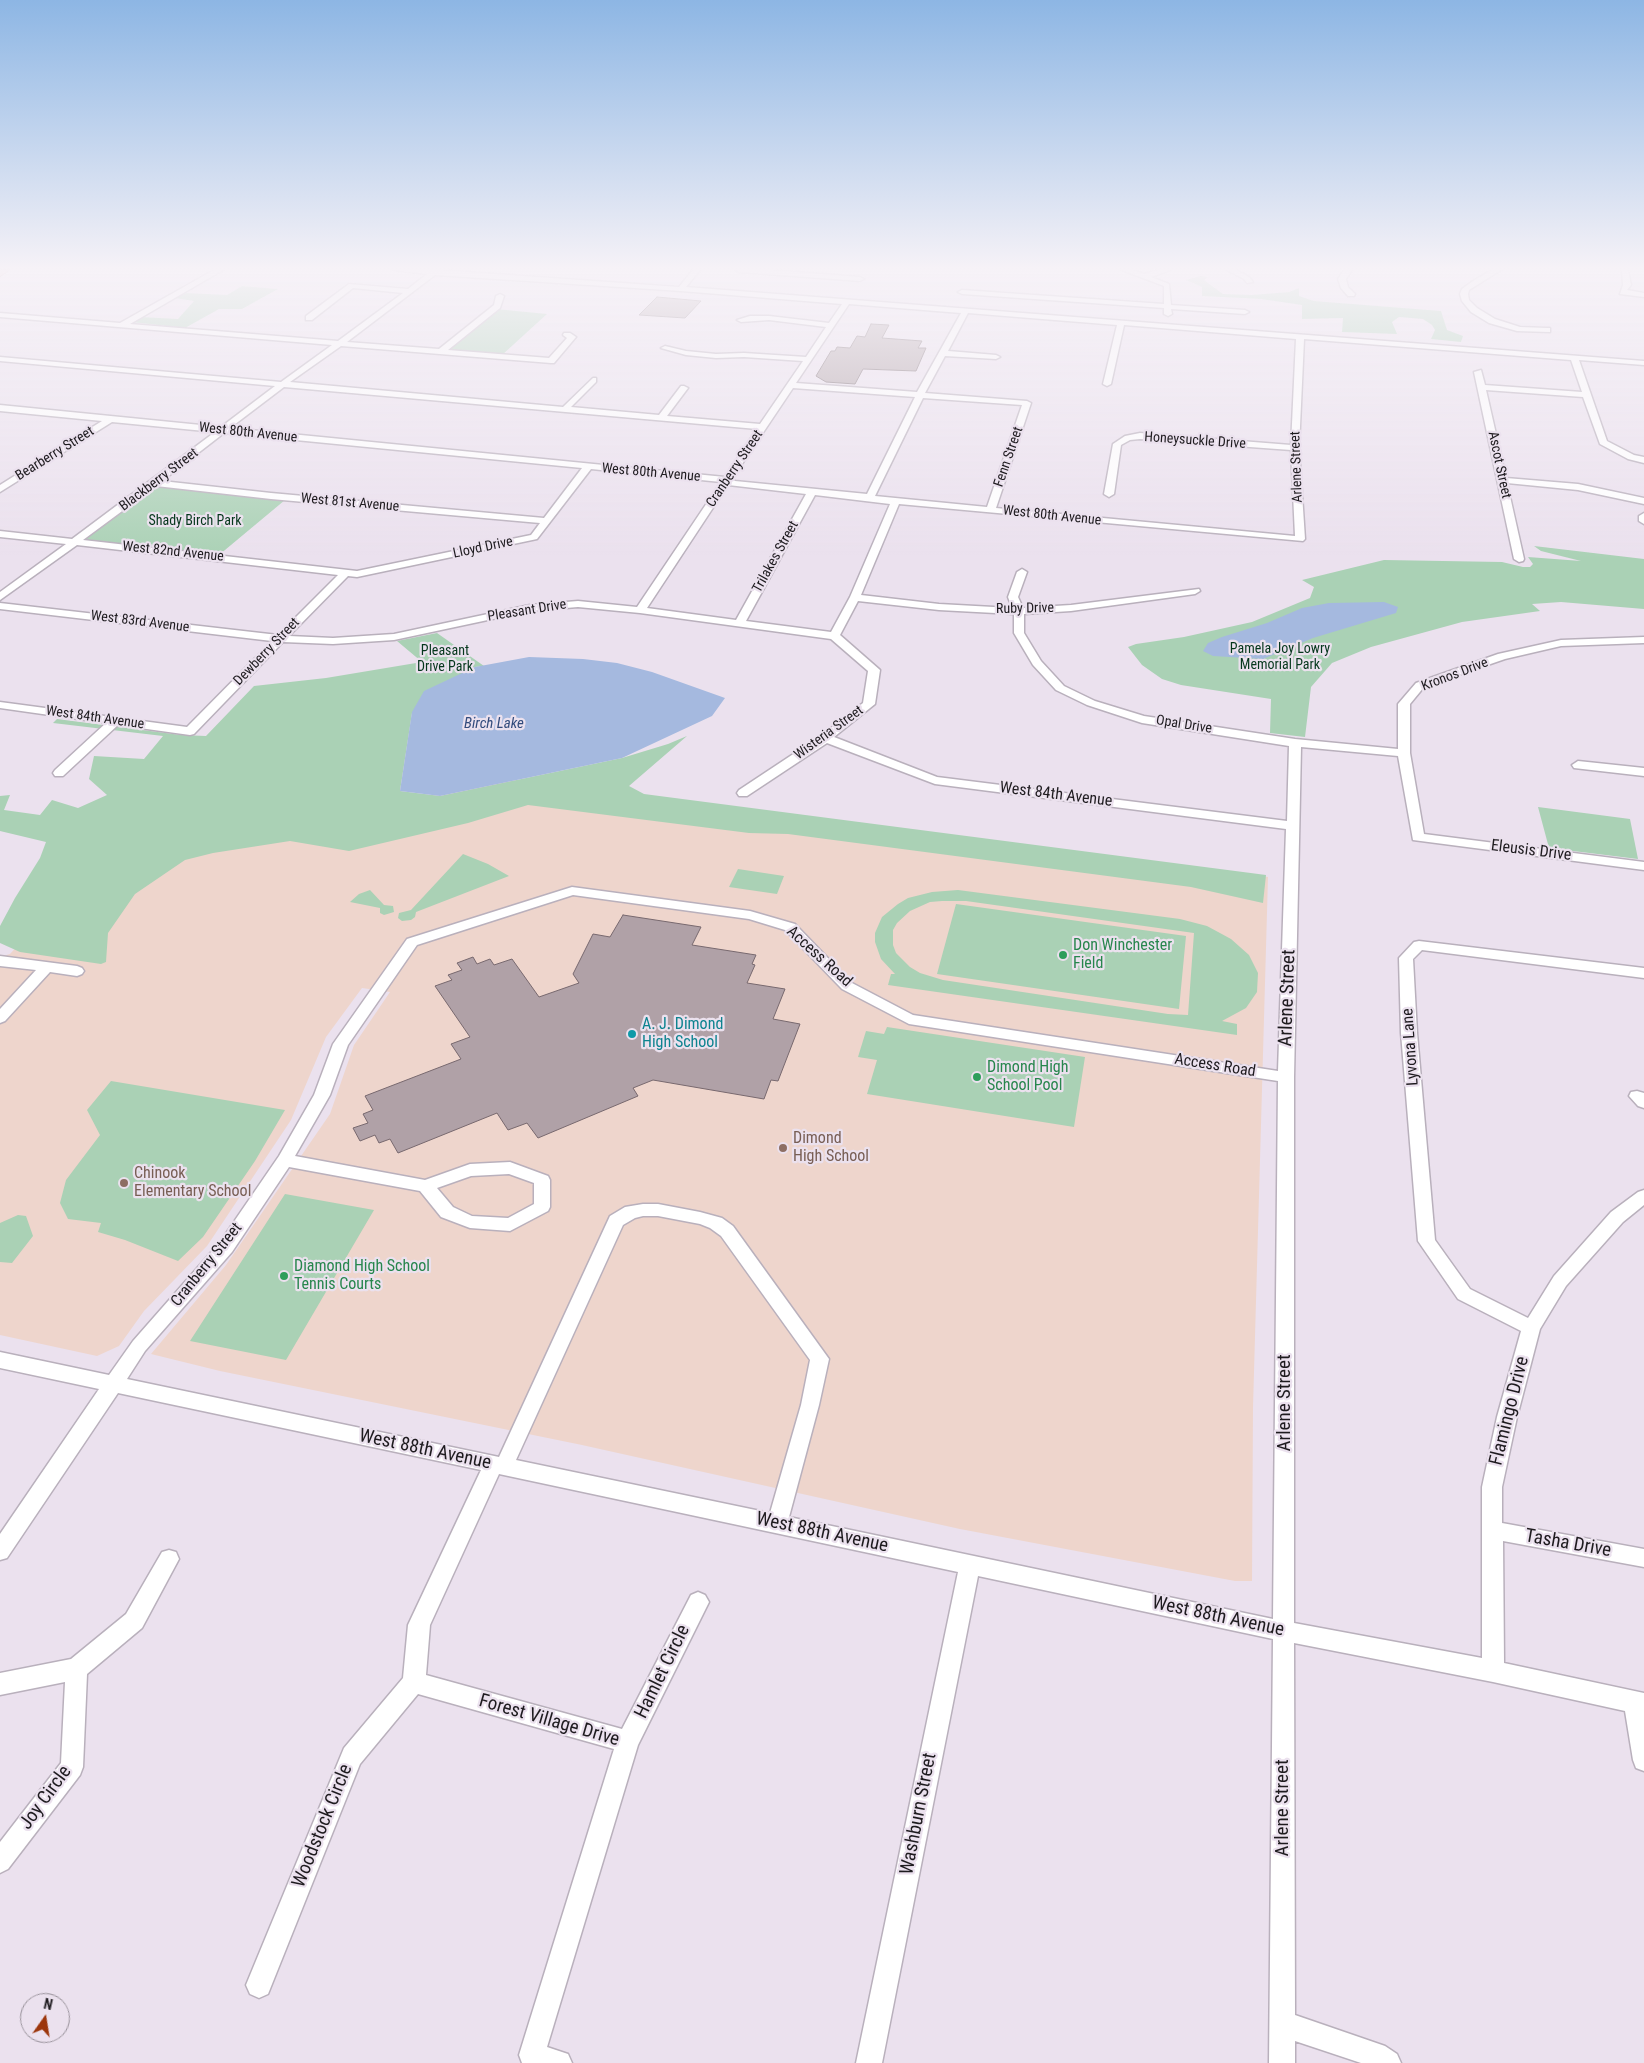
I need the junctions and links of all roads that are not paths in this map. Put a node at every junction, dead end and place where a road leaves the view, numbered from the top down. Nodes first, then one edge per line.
1 (79, 366) edge
2 (307, 366) edge
3 (803, 366) edge
4 (936, 366) edge
5 (1111, 366) edge
6 (1299, 366) edge
7 (1577, 366) edge
8 (1478, 372) dead end
9 (593, 380) dead end
10 (790, 384) junction
11 (1107, 384) dead end
12 (281, 385) junction
13 (1482, 387) junction
14 (684, 388) dead end
15 (920, 395) junction
16 (1588, 396) junction
17 (0, 408) edge
18 (566, 408) junction
19 (662, 416) junction
20 (110, 419) junction
21 (763, 427) junction
22 (224, 430) junction
23 (1295, 448) junction
24 (1644, 460) edge
25 (588, 467) junction
26 (726, 480) junction
27 (1502, 480) junction
28 (154, 483) junction
29 (0, 489) edge
30 (812, 491) junction
31 (1109, 494) dead end
32 (870, 497) junction
33 (1644, 501) edge
34 (895, 502) junction
35 (991, 510) junction
36 (1644, 516) edge
37 (546, 521) junction
38 (1644, 521) edge
39 (0, 534) edge
40 (1300, 539) joint
41 (74, 542) junction
42 (1519, 559) dead end
43 (1022, 572) dead end
44 (345, 573) junction
45 (1194, 591) dead end
46 (0, 597) edge
47 (855, 597) junction
48 (0, 606) edge
49 (640, 610) junction
50 (1019, 611) junction
51 (740, 623) junction
52 (834, 636) junction
53 (280, 639) junction
54 (1644, 640) edge
55 (0, 705) edge
56 (115, 721) junction
57 (190, 731) joint
58 (826, 738) junction
59 (1295, 743) junction
60 (1404, 753) junction
61 (1578, 765) dead end
62 (1644, 772) edge
63 (59, 773) dead end
64 (743, 793) dead end
65 (1294, 826) junction
66 (1418, 837) joint
67 (1644, 866) edge
68 (412, 942) joint
69 (0, 961) edge
70 (46, 968) junction
71 (77, 971) dead end
72 (1644, 973) edge
73 (0, 1018) edge
74 (1286, 1077) junction
75 (284, 1160) junction
76 (425, 1186) junction
77 (1644, 1196) edge
78 (1531, 1328) junction
79 (0, 1360) edge
80 (114, 1384) junction
81 (499, 1465) junction
82 (777, 1524) junction
83 (1492, 1530) junction
84 (0, 1551) edge
85 (1644, 1558) edge
86 (170, 1559) dead end
87 (970, 1564) junction
88 (698, 1602) dead end
89 (1284, 1631) junction
90 (76, 1669) junction
91 (1493, 1670) junction
92 (414, 1682) junction
93 (0, 1684) edge
94 (1640, 1703) edge
95 (628, 1742) junction
96 (1644, 1760) edge
97 (0, 1861) edge
98 (259, 1985) dead end
99 (1283, 2024) junction
100 (559, 2063) edge
101 (869, 2063) edge
102 (1282, 2063) edge
103 (1388, 2063) edge

1 - 12 street
2 - 12 street, Blackberry Street
3 - 10 street, Cranberry Street
4 - 15 street
5 - 11 street
6 - 23 street, Arlene Street
7 - 16 street
8 - 13 street, Ascot Street
9 - 18 street
10 - 15 street
10 - 21 street, Cranberry Street
12 - 18 street
12 - 22 street, Blackberry Street
13 - 16 street
13 - 27 street, Ascot Street
14 - 19 street
15 - 32 street
15 - 35 street, Fenn Street
16 - 24 street
17 - 20 street, West 80th Avenue
18 - 19 street
19 - 21 street
20 - 22 street, West 80th Avenue
20 - 29 street, Bearberry Street
21 - 26 street, Cranberry Street
22 - 25 street, West 80th Avenue
22 - 28 street, Blackberry Street
23 - 31 street, Honeysuckle Drive
23 - 40 street, Arlene Street
25 - 26 street, West 80th Avenue
25 - 37 street, Lloyd Drive
26 - 30 street, West 80th Avenue
26 - 49 street, Cranberry Street
27 - 33 street
27 - 42 street, Ascot Street
28 - 37 street, West 81st Avenue
28 - 41 street, Blackberry Street
30 - 32 street, West 80th Avenue
30 - 51 street, Trilakes Street
32 - 34 street, West 80th Avenue
34 - 35 street, West 80th Avenue
34 - 47 street
35 - 40 street, West 80th Avenue
36 - 38 street
37 - 44 street, Lloyd Drive
39 - 41 street, West 82nd Avenue
41 - 44 street, West 82nd Avenue
41 - 46 street, Blackberry Street
43 - 50 street, Opal Drive
44 - 53 street, Dewberry Street
45 - 50 street, Ruby Drive
47 - 50 street, Ruby Drive
47 - 52 street
48 - 53 street, West 83rd Avenue
49 - 51 street, Pleasant Drive
49 - 53 street, Pleasant Drive
50 - 59 street, Opal Drive
51 - 52 street, Pleasant Drive
52 - 58 street, Wisteria Street
53 - 57 street, Dewberry Street
54 - 60 street, Kronos Drive
55 - 56 street, West 84th Avenue
56 - 57 street, West 84th Avenue
56 - 63 street
58 - 64 street, Wisteria Street
58 - 65 street, West 84th Avenue
59 - 60 street, Opal Drive
59 - 65 street, Arlene Street
60 - 66 street, Kronos Drive
61 - 62 street
65 - 74 street, Arlene Street
66 - 67 street, Eleusis Drive
68 - 74 street, Access Road
68 - 75 street, Cranberry Street
69 - 70 street
70 - 71 street
70 - 73 street
72 - 78 street, Lyvona Lane
74 - 89 street, Arlene Street
75 - 76 street
75 - 80 street, Cranberry Street
76 - 76 street
77 - 78 street, Flamingo Drive
78 - 83 street, Flamingo Drive
79 - 80 street, West 88th Avenue
80 - 81 street, West 88th Avenue
80 - 84 street, Cranberry Street
81 - 82 street, West 88th Avenue
81 - 82 street
81 - 92 street
82 - 87 street, West 88th Avenue
83 - 85 street, Tasha Drive
83 - 91 street, Flamingo Drive
86 - 90 street
87 - 89 street, West 88th Avenue
87 - 101 street, Washburn Street
88 - 95 street, Hamlet Circle
89 - 91 street, West 88th Avenue
89 - 99 street, Arlene Street
90 - 93 street
90 - 97 street, Joy Circle
91 - 94 street, West 88th Avenue
92 - 95 street, Forest Village Drive
92 - 98 street, Woodstock Circle
94 - 96 street
95 - 100 street, Forest Village Drive
99 - 102 street, Arlene Street
99 - 103 street

